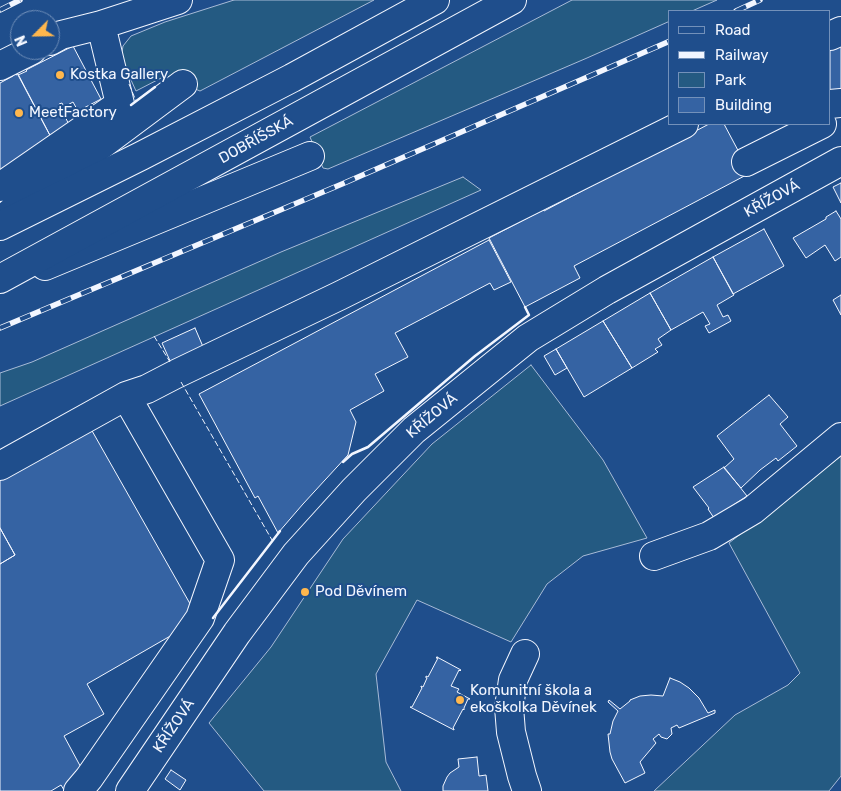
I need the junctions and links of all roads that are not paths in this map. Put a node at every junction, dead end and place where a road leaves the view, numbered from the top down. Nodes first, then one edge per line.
1 (178, 0) edge
2 (435, 0) edge
3 (512, 0) edge
4 (101, 25) junction
5 (60, 37) edge
6 (12, 60) edge
7 (0, 66) edge
8 (183, 84) dead end
9 (682, 125) edge
10 (820, 125) edge
11 (310, 156) dead end
12 (841, 161) edge
13 (746, 162) dead end
14 (0, 187) edge
15 (0, 221) edge
16 (0, 226) edge
17 (0, 280) edge
18 (0, 285) edge
19 (126, 396) junction
20 (841, 437) edge
21 (0, 466) edge
22 (654, 556) dead end
23 (525, 654) dead end
24 (78, 791) edge
25 (130, 791) edge
26 (528, 791) edge

1 - 4 main road
2 - 16 main road
3 - 17 main road, DOBŘÍŠSKÁ
4 - 5 main road
4 - 14 main road
6 - 7 main road
8 - 15 main road
9 - 19 main road
10 - 13 main road
11 - 18 main road
12 - 25 main road, KŘÍŽOVÁ
19 - 21 main road
19 - 24 main road
20 - 22 main road
23 - 26 main road

